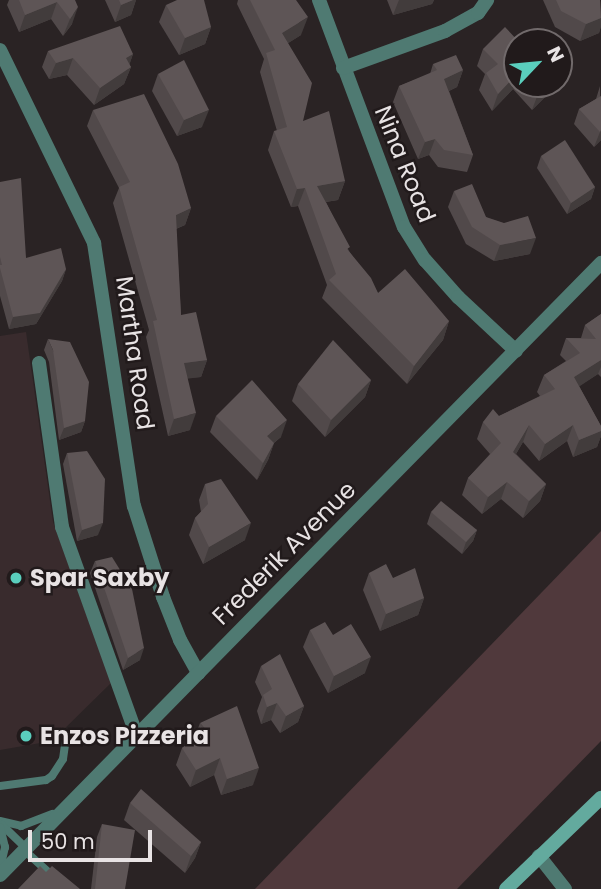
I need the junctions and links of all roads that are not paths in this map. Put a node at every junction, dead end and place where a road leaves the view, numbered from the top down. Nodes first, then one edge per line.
1 (319, 0) edge
2 (487, 0) edge
3 (0, 50) edge
4 (342, 68) junction
5 (601, 263) edge
6 (516, 351) junction
7 (39, 363) dead end
8 (198, 673) junction
9 (136, 734) junction
10 (65, 744) dead end
11 (0, 786) edge
12 (601, 798) edge
13 (68, 807) junction
14 (0, 823) edge
15 (25, 849) junction
16 (539, 856) junction
17 (0, 869) edge
18 (0, 875) edge
19 (67, 889) edge
20 (506, 889) edge
21 (565, 889) edge

1 - 4 street, Nina Road
2 - 4 street
3 - 8 street, Martha Road
4 - 6 street, Nina Road
5 - 6 street, Frederik Avenue
6 - 8 street, Frederik Avenue
7 - 9 street
8 - 9 street, Frederik Avenue
9 - 13 street, Frederik Avenue
10 - 11 lane
12 - 16 main road
13 - 14 lane
13 - 15 street, Frederik Avenue
14 - 15 lane
14 - 17 lane
15 - 18 street, Frederik Avenue
15 - 19 lane
16 - 20 main road
16 - 21 street

